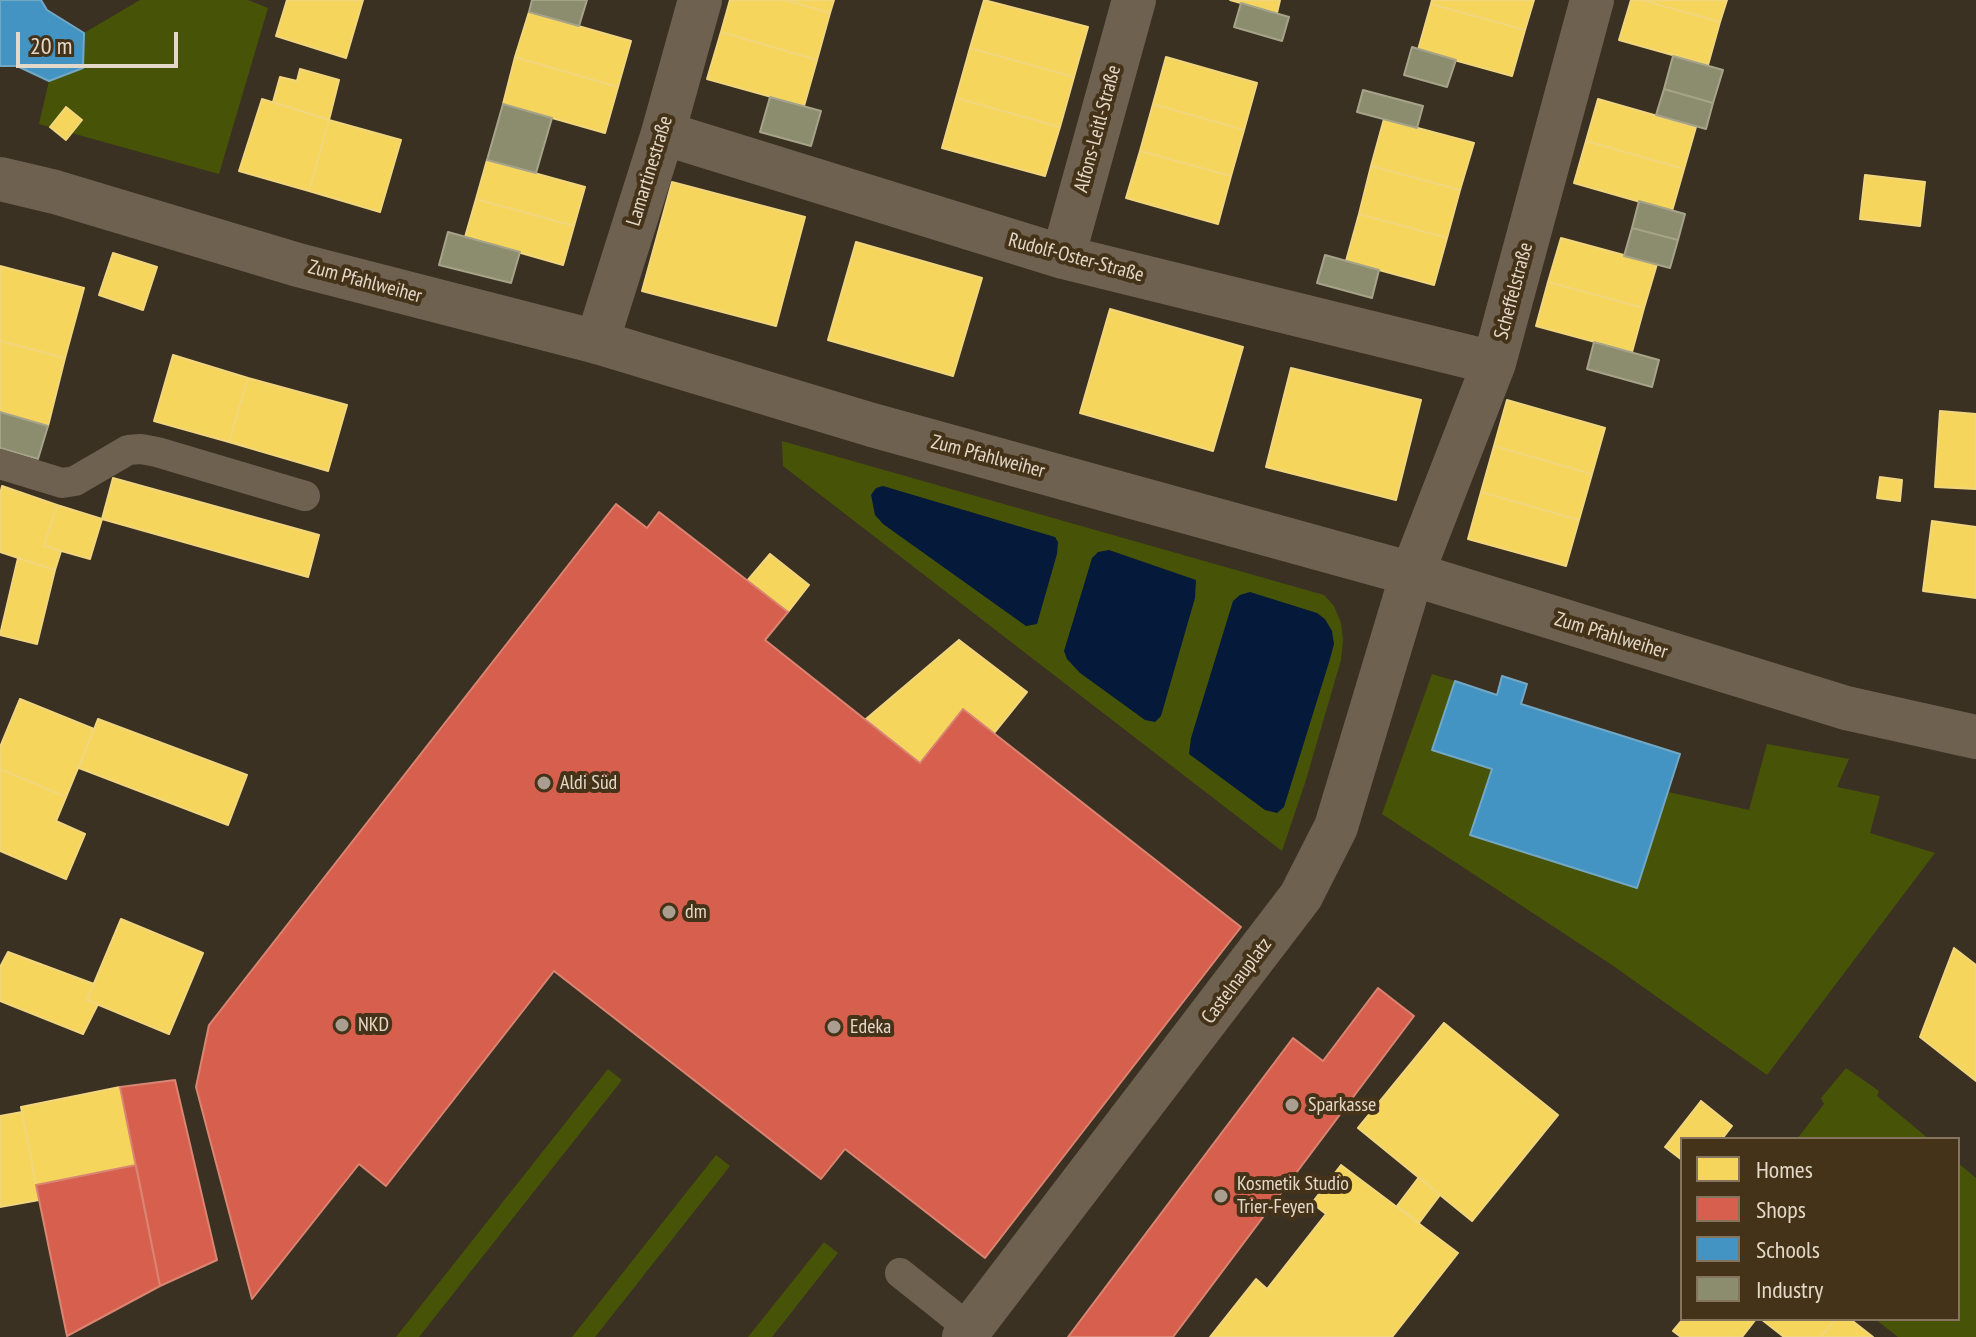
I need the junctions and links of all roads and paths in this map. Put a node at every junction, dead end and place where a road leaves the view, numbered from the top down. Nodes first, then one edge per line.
1 (700, 0) edge
2 (1134, 0) edge
3 (1592, 0) edge
4 (663, 133) junction
5 (0, 179) edge
6 (1063, 257) junction
7 (597, 342) junction
8 (1494, 363) junction
9 (0, 464) edge
10 (305, 496) dead end
11 (1412, 574) junction
12 (1976, 737) edge
13 (900, 1273) dead end
14 (967, 1333) edge

1 - 4 street, Lamartinestraße
2 - 6 street, Alfons-Leitl-Straße
3 - 8 street, Scheffelstraße
4 - 6 street, Rudolf-Oster-Straße
4 - 7 street, Lamartinestraße
5 - 7 street, Zum Pfahlweiher
6 - 8 street, Rudolf-Oster-Straße
7 - 11 street, Zum Pfahlweiher
8 - 11 street, Scheffelstraße
9 - 10 lane
11 - 12 street, Zum Pfahlweiher
11 - 14 street, Castelnauplatz
13 - 14 lane

